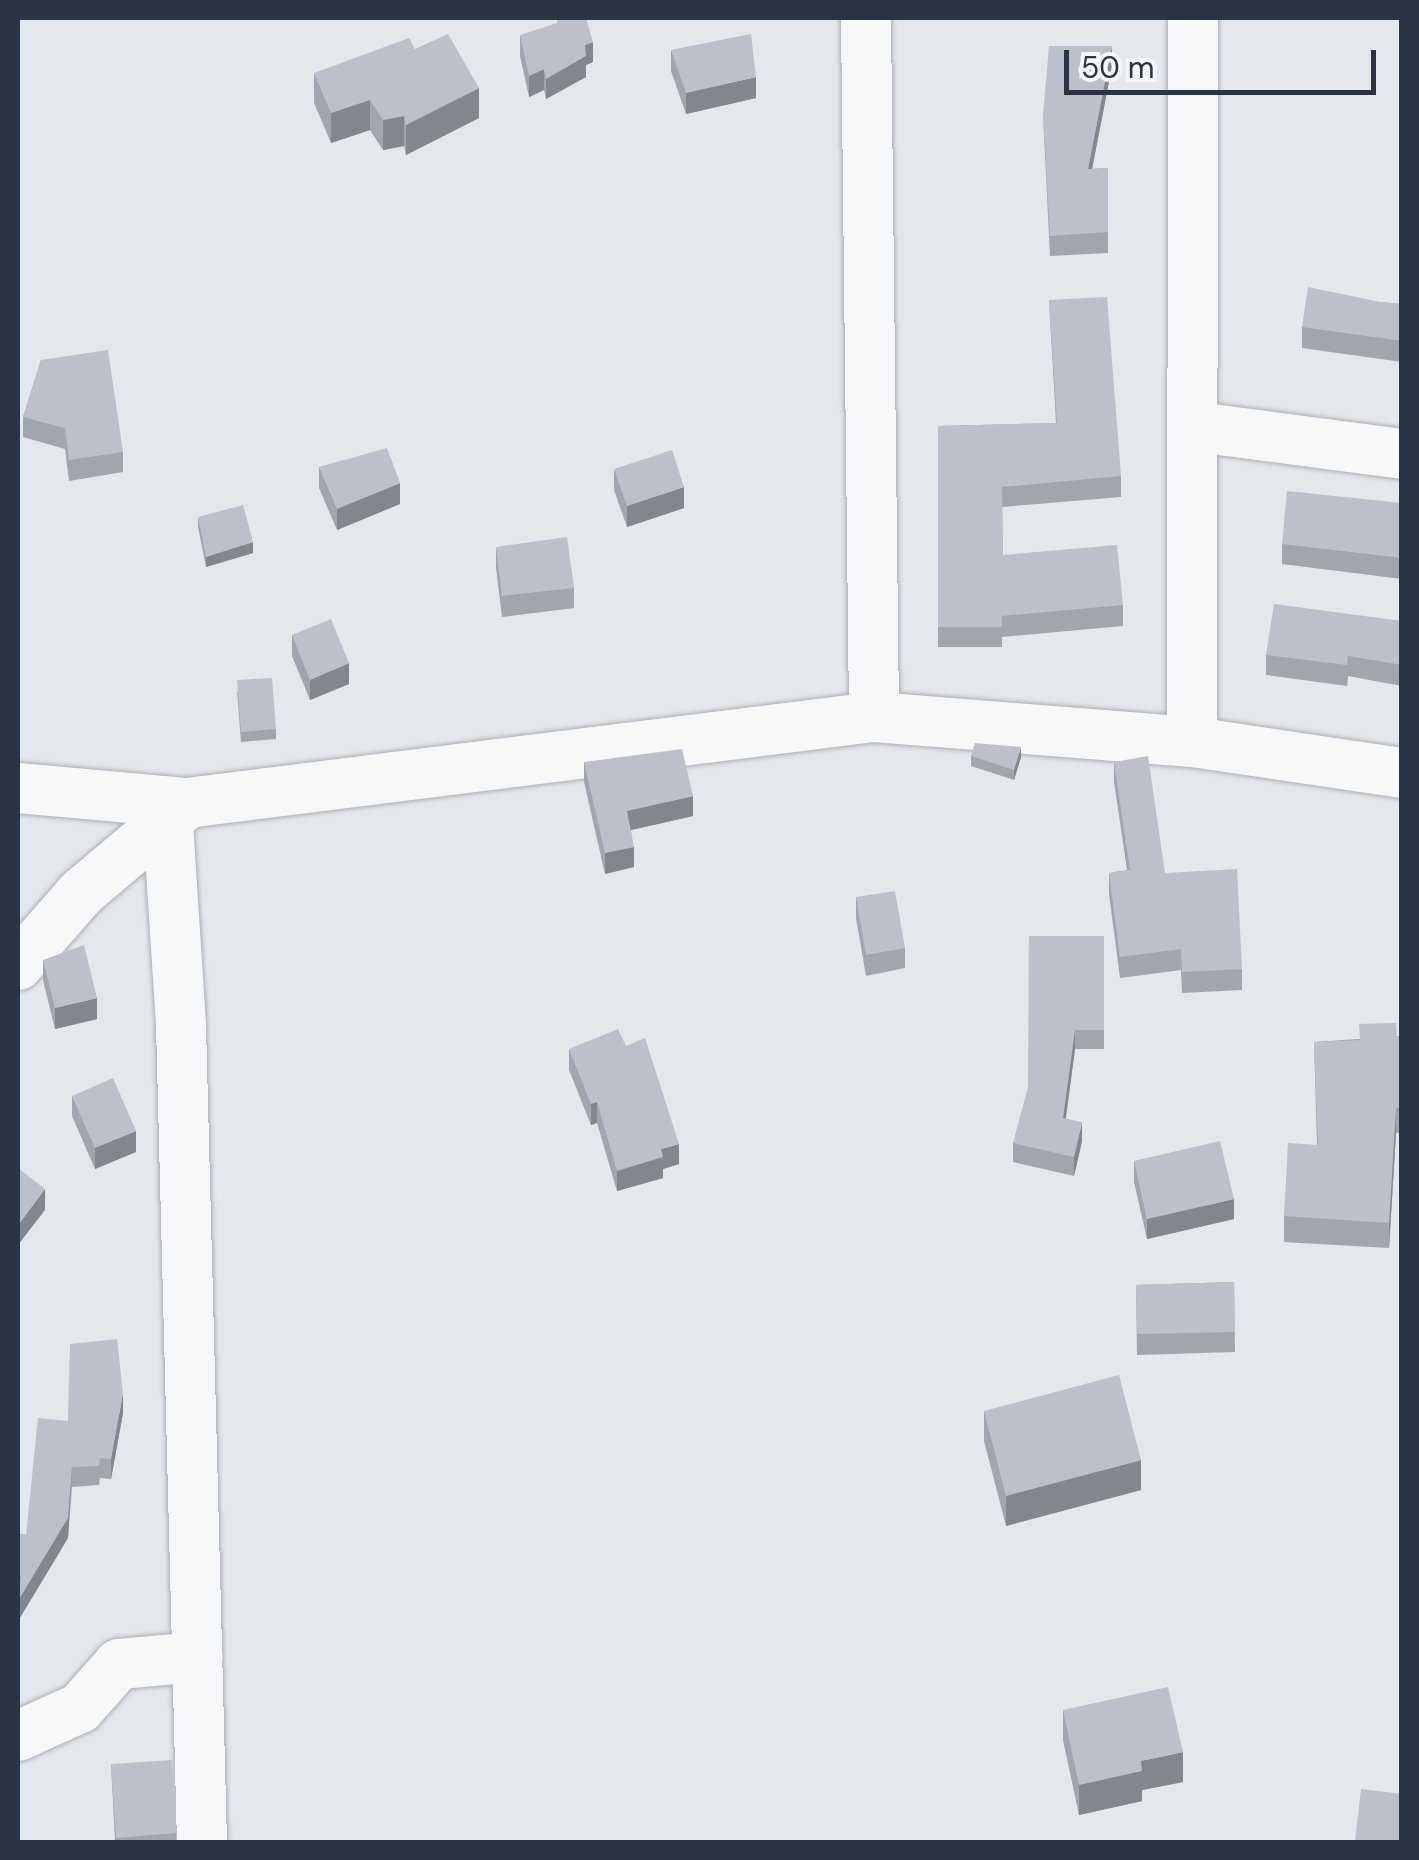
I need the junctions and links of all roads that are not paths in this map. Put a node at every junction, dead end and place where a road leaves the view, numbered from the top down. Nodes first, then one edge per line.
1 (866, 18) edge
2 (1193, 18) edge
3 (1197, 428) junction
4 (1402, 454) edge
5 (874, 717) junction
6 (1192, 742) junction
7 (1402, 773) edge
8 (18, 788) edge
9 (177, 813) junction
10 (18, 964) edge
11 (198, 1657) junction
12 (18, 1736) edge
13 (202, 1842) edge

1 - 5 street
2 - 3 street
3 - 4 street
3 - 6 street
5 - 6 street
5 - 9 street
6 - 7 street
8 - 9 street
9 - 10 street
9 - 11 street
11 - 12 street
11 - 13 street

